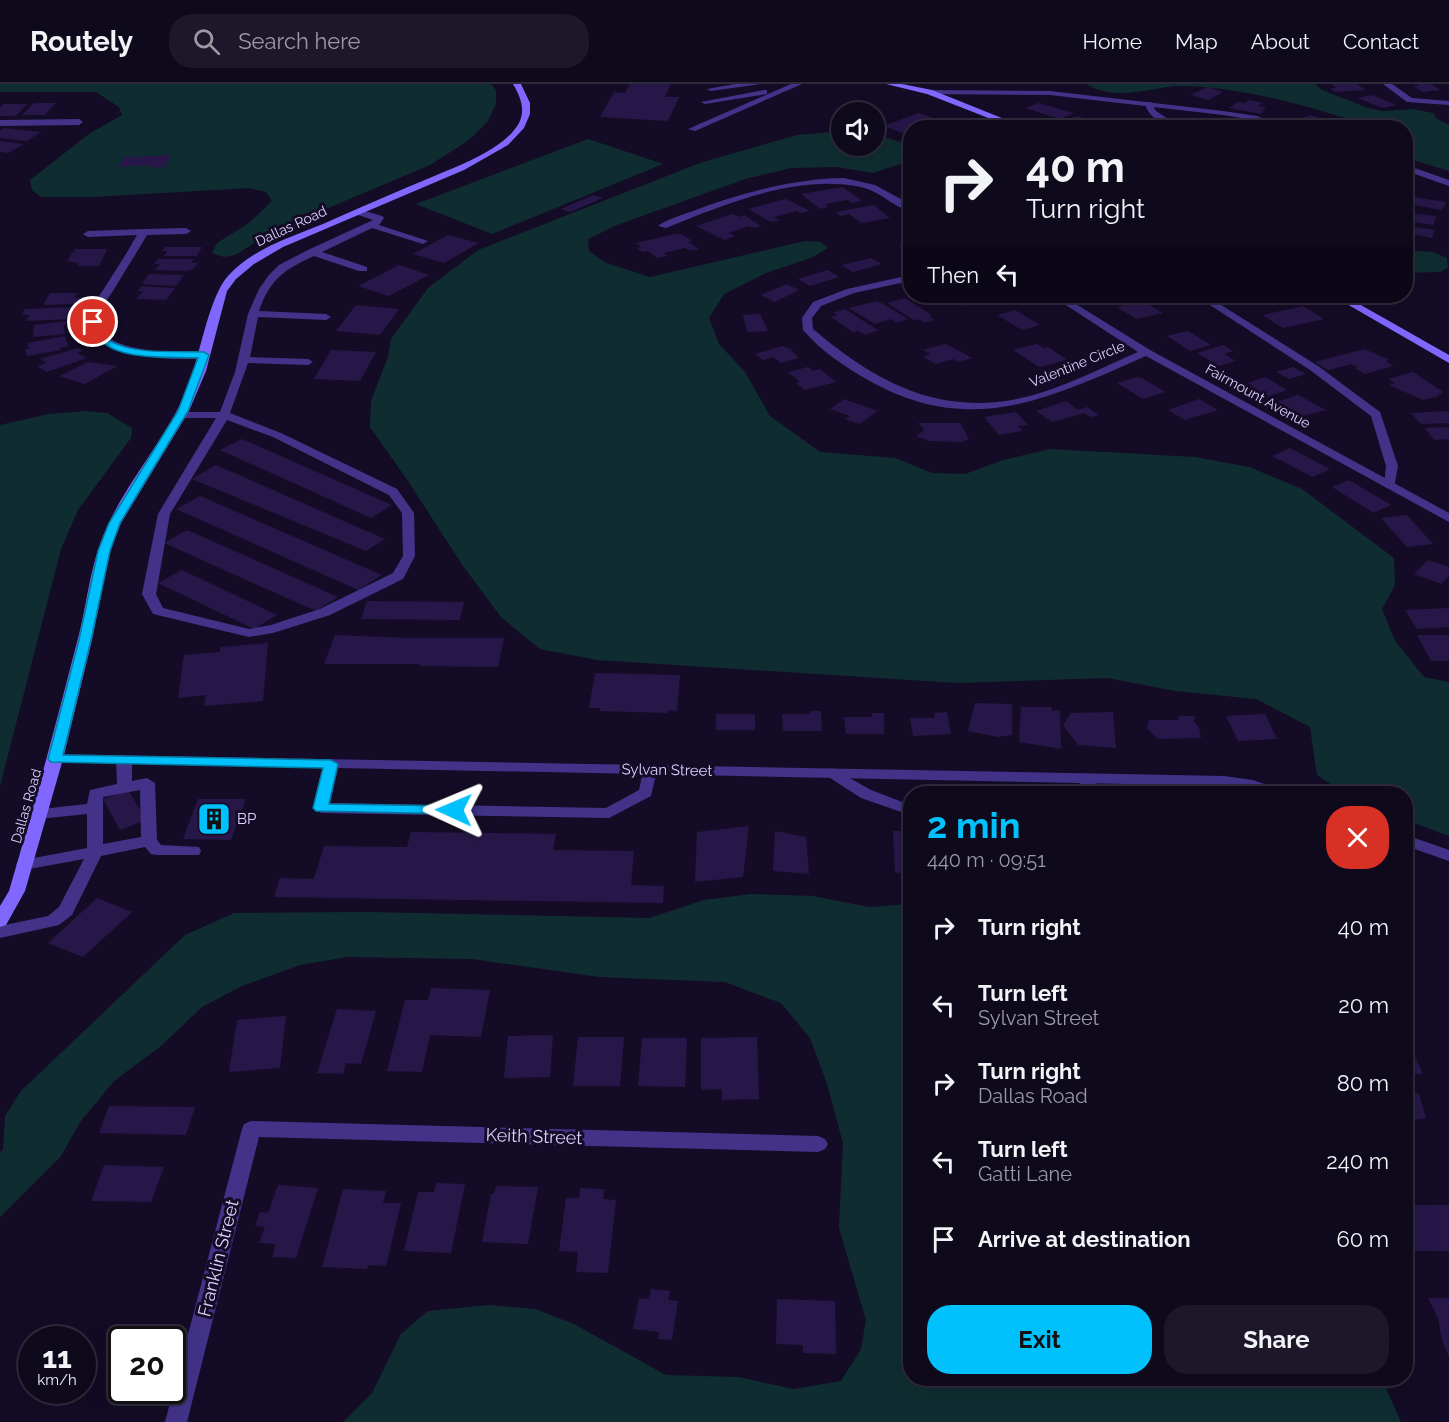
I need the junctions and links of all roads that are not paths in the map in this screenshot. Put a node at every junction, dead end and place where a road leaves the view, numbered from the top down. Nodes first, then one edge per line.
1 (517, 84) edge
2 (757, 84) edge
3 (796, 84) edge
4 (890, 84) edge
5 (968, 84) edge
6 (1387, 84) edge
7 (711, 89) dead end
8 (929, 93) junction
9 (705, 102) dead end
10 (1449, 103) edge
11 (1148, 104) junction
12 (1002, 120) edge
13 (1165, 120) edge
14 (1257, 120) edge
15 (79, 122) dead end
16 (0, 123) edge
17 (692, 129) dead end
18 (1413, 170) edge
19 (1449, 183) edge
20 (903, 204) edge
21 (358, 212) junction
22 (370, 225) junction
23 (663, 226) dead end
24 (186, 231) dead end
25 (144, 232) junction
26 (88, 234) dead end
27 (423, 241) dead end
28 (312, 252) junction
29 (363, 269) dead end
30 (903, 280) edge
31 (1068, 303) edge
32 (1212, 303) edge
33 (1350, 303) edge
34 (253, 314) junction
35 (326, 317) dead end
36 (1146, 352) junction
37 (204, 355) junction
38 (243, 360) junction
39 (1449, 360) edge
40 (308, 362) dead end
41 (180, 415) junction
42 (224, 415) junction
43 (1390, 485) junction
44 (1449, 518) edge
45 (55, 759) junction
46 (124, 760) junction
47 (331, 764) junction
48 (649, 770) junction
49 (832, 773) junction
50 (1086, 778) junction
51 (1088, 786) edge
52 (1256, 786) edge
53 (125, 788) junction
54 (903, 807) edge
55 (39, 814) junction
56 (101, 814) junction
57 (149, 841) junction
58 (1413, 843) edge
59 (193, 851) dead end
60 (95, 852) junction
61 (1449, 856) edge
62 (24, 865) junction
63 (0, 921) edge
64 (0, 932) edge
65 (251, 1129) joint
66 (818, 1144) dead end
67 (176, 1422) edge

1 - 21 street, Dallas Road
2 - 7 street
3 - 9 street
3 - 17 street
4 - 8 street
5 - 8 street
6 - 10 street
8 - 11 street
8 - 12 street
11 - 13 street
11 - 14 street
15 - 16 street
18 - 19 street
20 - 23 street
21 - 22 street
21 - 37 street, Dallas Road
22 - 27 street
22 - 28 street
24 - 25 street
25 - 26 street
25 - 37 street
28 - 29 street
28 - 34 street
30 - 36 street, Valentine Circle
31 - 36 street, Fairmount Avenue
32 - 43 street
33 - 39 street
34 - 35 street
34 - 38 street
36 - 43 street, Fairmount Avenue
37 - 41 street, Dallas Road
38 - 40 street
38 - 42 street
41 - 42 street
41 - 45 street, Dallas Road
42 - 42 street
43 - 44 street, Fairmount Avenue
45 - 46 street, Sylvan Street
45 - 55 street, Dallas Road
46 - 47 street, Sylvan Street
46 - 53 street
47 - 48 street, Sylvan Street
47 - 48 street
48 - 49 street, Sylvan Street
49 - 50 street, Sylvan Street
49 - 54 street
50 - 51 street
50 - 52 street, Sylvan Street
53 - 56 street
53 - 57 street
55 - 56 street
55 - 62 street, Dallas Road
56 - 60 street
57 - 59 street
57 - 60 street
58 - 61 street
60 - 62 street
60 - 64 street
62 - 63 street, Dallas Road
65 - 66 street, Keith Street
65 - 67 street, Franklin Street

